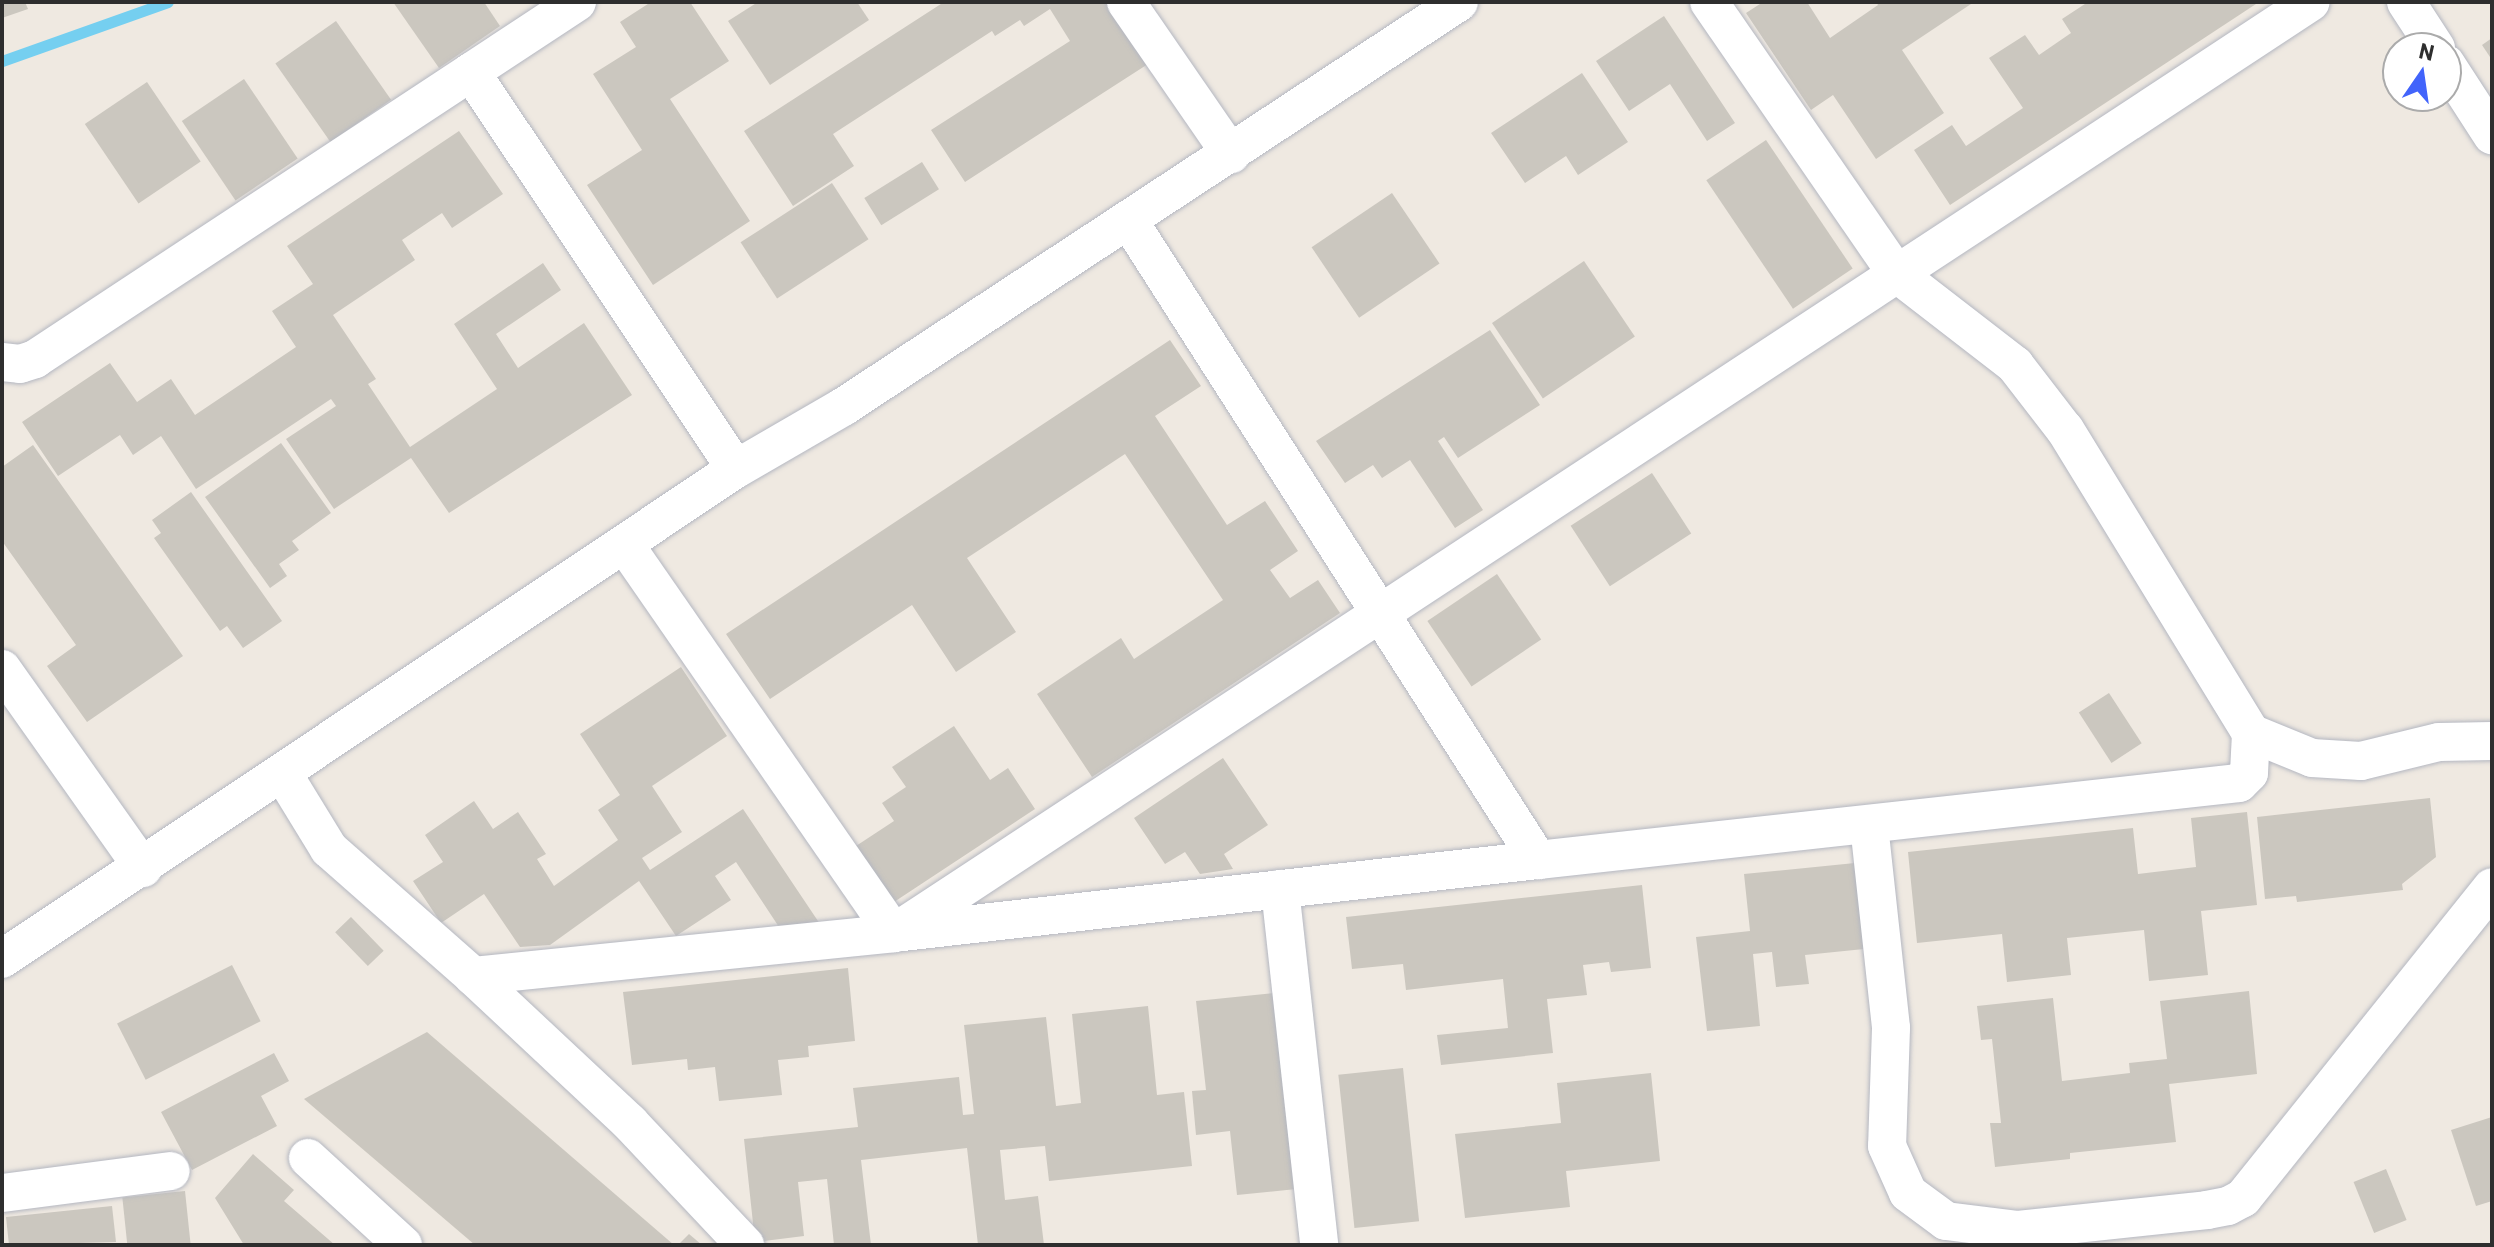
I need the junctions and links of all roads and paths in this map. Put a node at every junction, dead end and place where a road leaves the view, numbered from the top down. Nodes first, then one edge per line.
1 (577, 2) edge
2 (1126, 2) edge
3 (1459, 2) edge
4 (1709, 2) edge
5 (2311, 2) edge
6 (2406, 2) edge
7 (2426, 32) edge
8 (471, 72) junction
9 (2462, 89) edge
10 (2492, 135) edge
11 (1231, 154) junction
12 (1129, 221) junction
13 (1896, 273) junction
14 (2, 362) edge
15 (736, 469) junction
16 (625, 545) junction
17 (1380, 612) junction
18 (2, 669) edge
19 (2251, 733) junction
20 (2492, 741) edge
21 (283, 774) junction
22 (1869, 825) junction
23 (1538, 860) junction
24 (143, 868) junction
25 (2492, 887) edge
26 (1280, 889) junction
27 (894, 933) junction
28 (2, 959) edge
29 (473, 976) junction
30 (308, 1158) dead end
31 (171, 1171) dead end
32 (2, 1193) edge
33 (403, 1245) edge
34 (745, 1245) edge
35 (1319, 1245) edge

1 - 8 street
2 - 11 street
3 - 11 street
4 - 13 street
5 - 13 street
6 - 7 street
8 - 14 street
8 - 15 street
9 - 10 street
11 - 12 street
12 - 15 street
12 - 17 street
13 - 17 street
13 - 19 street
15 - 16 street
16 - 21 street
16 - 27 street
17 - 23 street
17 - 27 street
18 - 24 street
19 - 20 street
19 - 22 street
21 - 24 street
21 - 29 street
22 - 23 street
22 - 25 street
23 - 26 street
24 - 28 street
26 - 27 street
26 - 35 street
27 - 29 street
29 - 34 street
30 - 33 street
31 - 32 street

